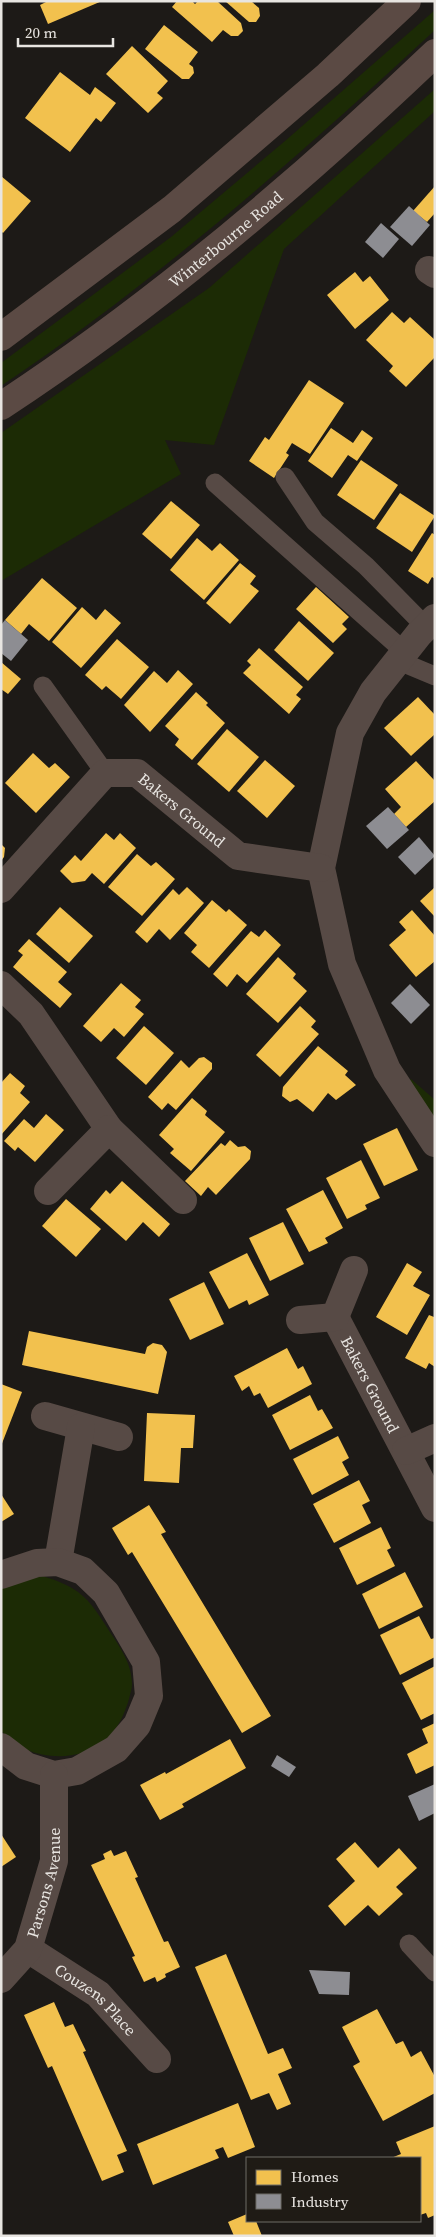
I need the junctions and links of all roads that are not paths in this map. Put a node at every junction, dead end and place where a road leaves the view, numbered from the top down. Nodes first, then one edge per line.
1 (407, 1) edge
2 (435, 53) edge
3 (1, 337) edge
4 (1, 406) edge
5 (284, 478) dead end
6 (214, 483) dead end
7 (430, 622) edge
8 (403, 657) junction
9 (435, 676) edge
10 (43, 686) dead end
11 (105, 773) junction
12 (321, 868) junction
13 (1, 889) edge
14 (1, 985) edge
15 (109, 1129) junction
16 (435, 1143) edge
17 (48, 1191) dead end
18 (183, 1200) dead end
19 (354, 1270) dead end
20 (335, 1317) junction
21 (300, 1320) dead end
22 (45, 1416) dead end
23 (81, 1427) junction
24 (119, 1437) dead end
25 (435, 1438) edge
26 (406, 1451) junction
27 (435, 1508) edge
28 (58, 1562) junction
29 (1, 1575) edge
30 (1, 1747) edge
31 (54, 1776) junction
32 (409, 1944) dead end
33 (28, 1949) junction
34 (435, 1972) edge
35 (1, 1979) edge
36 (157, 2059) dead end

1 - 3 main road
2 - 4 main road, Winterbourne Road
5 - 7 lane
6 - 8 lane
7 - 8 street
8 - 9 lane
8 - 12 street
10 - 11 lane
11 - 12 street, Bakers Ground
11 - 13 street
12 - 16 street
14 - 15 street
15 - 17 street
15 - 18 street
19 - 20 street, Bakers Ground
20 - 21 street, Bakers Ground
20 - 26 street, Bakers Ground
22 - 23 street
23 - 24 street
23 - 28 street
25 - 26 street, Bakers Ground
26 - 27 street, Bakers Ground
28 - 29 street
28 - 31 street
30 - 31 street
31 - 33 street, Parsons Avenue
32 - 34 lane
33 - 35 street, Parsons Avenue
33 - 36 street, Couzens Place

